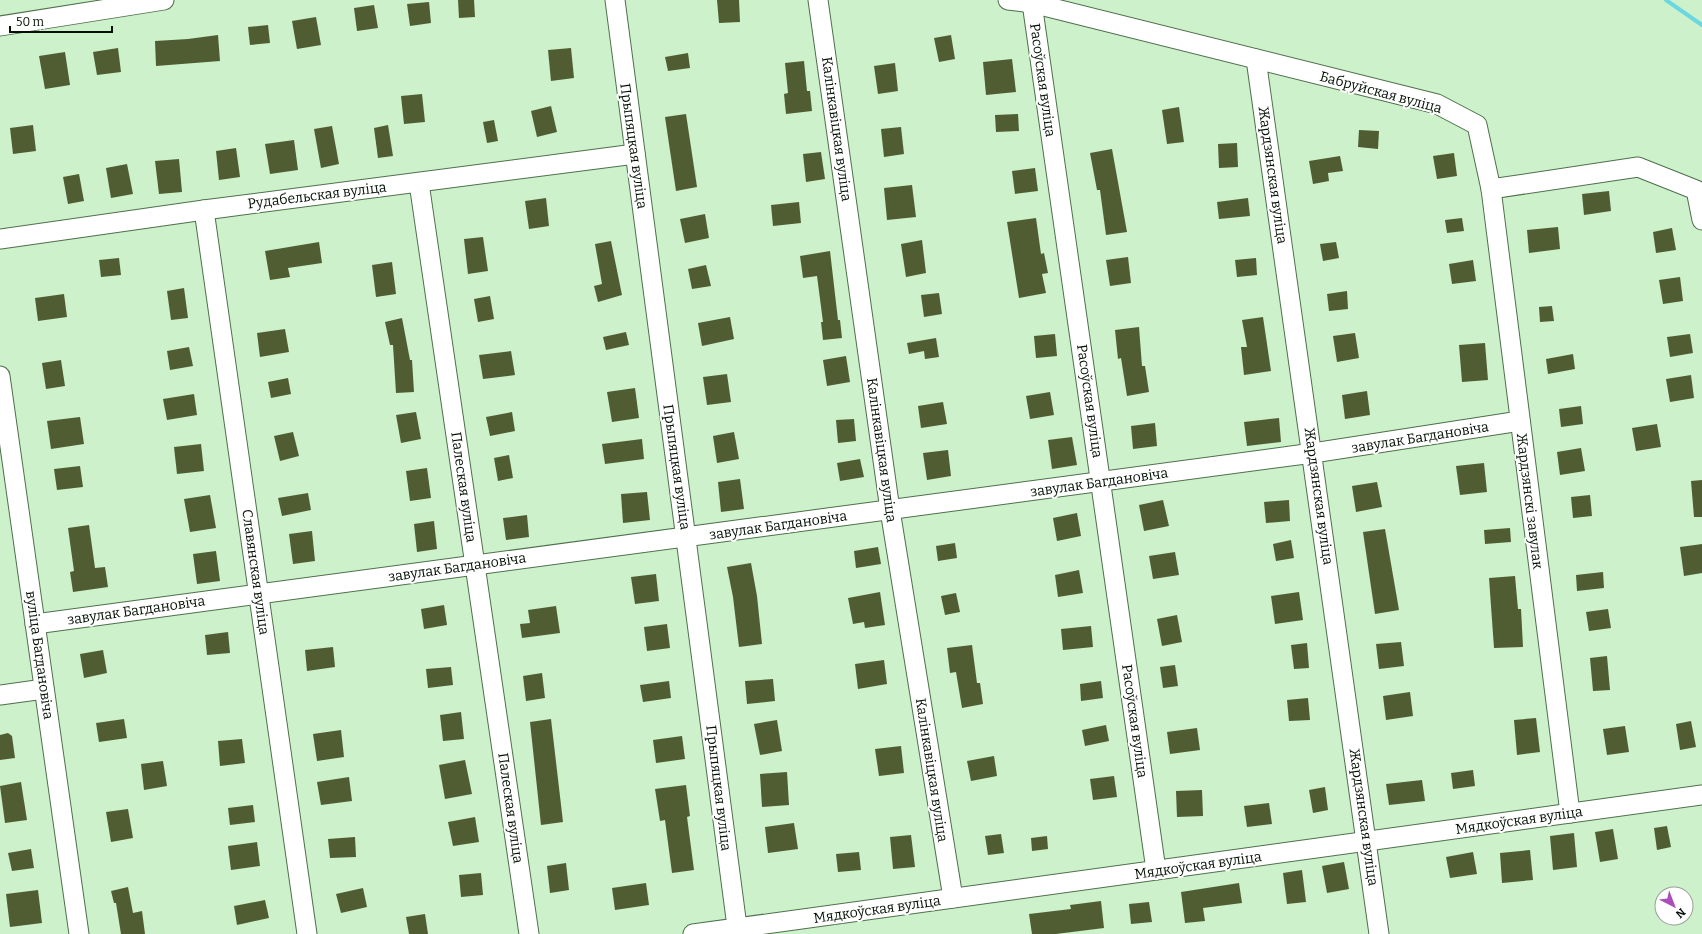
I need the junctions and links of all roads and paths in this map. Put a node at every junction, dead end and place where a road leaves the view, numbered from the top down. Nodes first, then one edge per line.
1 (164, 0) edge
2 (615, 0) edge
3 (818, 0) edge
4 (1008, 0) edge
5 (1032, 3) junction
6 (0, 26) edge
7 (1256, 59) junction
8 (635, 154) junction
9 (419, 183) junction
10 (1491, 188) junction
11 (204, 210) junction
12 (1702, 220) edge
13 (0, 239) edge
14 (0, 376) edge
15 (1520, 421) junction
16 (1313, 453) junction
17 (1102, 481) junction
18 (890, 510) junction
19 (686, 537) junction
20 (476, 565) junction
21 (260, 594) junction
22 (35, 624) junction
23 (44, 689) junction
24 (0, 695) edge
25 (1702, 795) edge
26 (1570, 813) junction
27 (1367, 841) junction
28 (1156, 870) junction
29 (953, 898) junction
30 (738, 931) edge
31 (79, 934) edge
32 (307, 934) edge
33 (529, 934) edge
34 (693, 934) edge
35 (1379, 934) edge

1 - 6 street
2 - 8 street, Прыпяцкая вуліца
3 - 18 street, Калінкавіцкая вуліца
4 - 5 street, Бабруйская вуліца
5 - 7 street, Бабруйская вуліца
5 - 17 street, Расоўская вуліца
7 - 10 street, Бабруйская вуліца
7 - 16 street, Жардзянская вуліца
8 - 9 street, Рудабельская вуліца
8 - 19 street, Прыпяцкая вуліца
9 - 11 street, Рудабельская вуліца
9 - 20 street, Палеская вуліца
10 - 12 street
10 - 15 street, Жардзянскі завулак
11 - 13 street, Рудабельская вуліца
11 - 21 street, Славянская вуліца
14 - 22 street, вуліца Багдановіча
15 - 16 street, завулак Багдановіча
15 - 26 street, Жардзянскі завулак
16 - 17 street, завулак Багдановіча
16 - 27 street, Жардзянская вуліца
17 - 18 street, завулак Багдановіча
17 - 28 street, Расоўская вуліца
18 - 19 street, завулак Багдановіча
18 - 29 street, Калінкавіцкая вуліца
19 - 20 street, завулак Багдановіча
19 - 30 street, Прыпяцкая вуліца
20 - 21 street, завулак Багдановіча
20 - 33 street, Палеская вуліца
21 - 22 street, завулак Багдановіча
21 - 32 street, Славянская вуліца
22 - 23 street, вуліца Багдановіча
23 - 24 street
23 - 31 street, вуліца Багдановіча
25 - 26 street, Мядкоўская вуліца
26 - 27 street, Мядкоўская вуліца
27 - 28 street, Мядкоўская вуліца
27 - 35 street, Жардзянская вуліца
28 - 29 street, Мядкоўская вуліца
29 - 30 street, Мядкоўская вуліца
30 - 34 street, Мядкоўская вуліца

